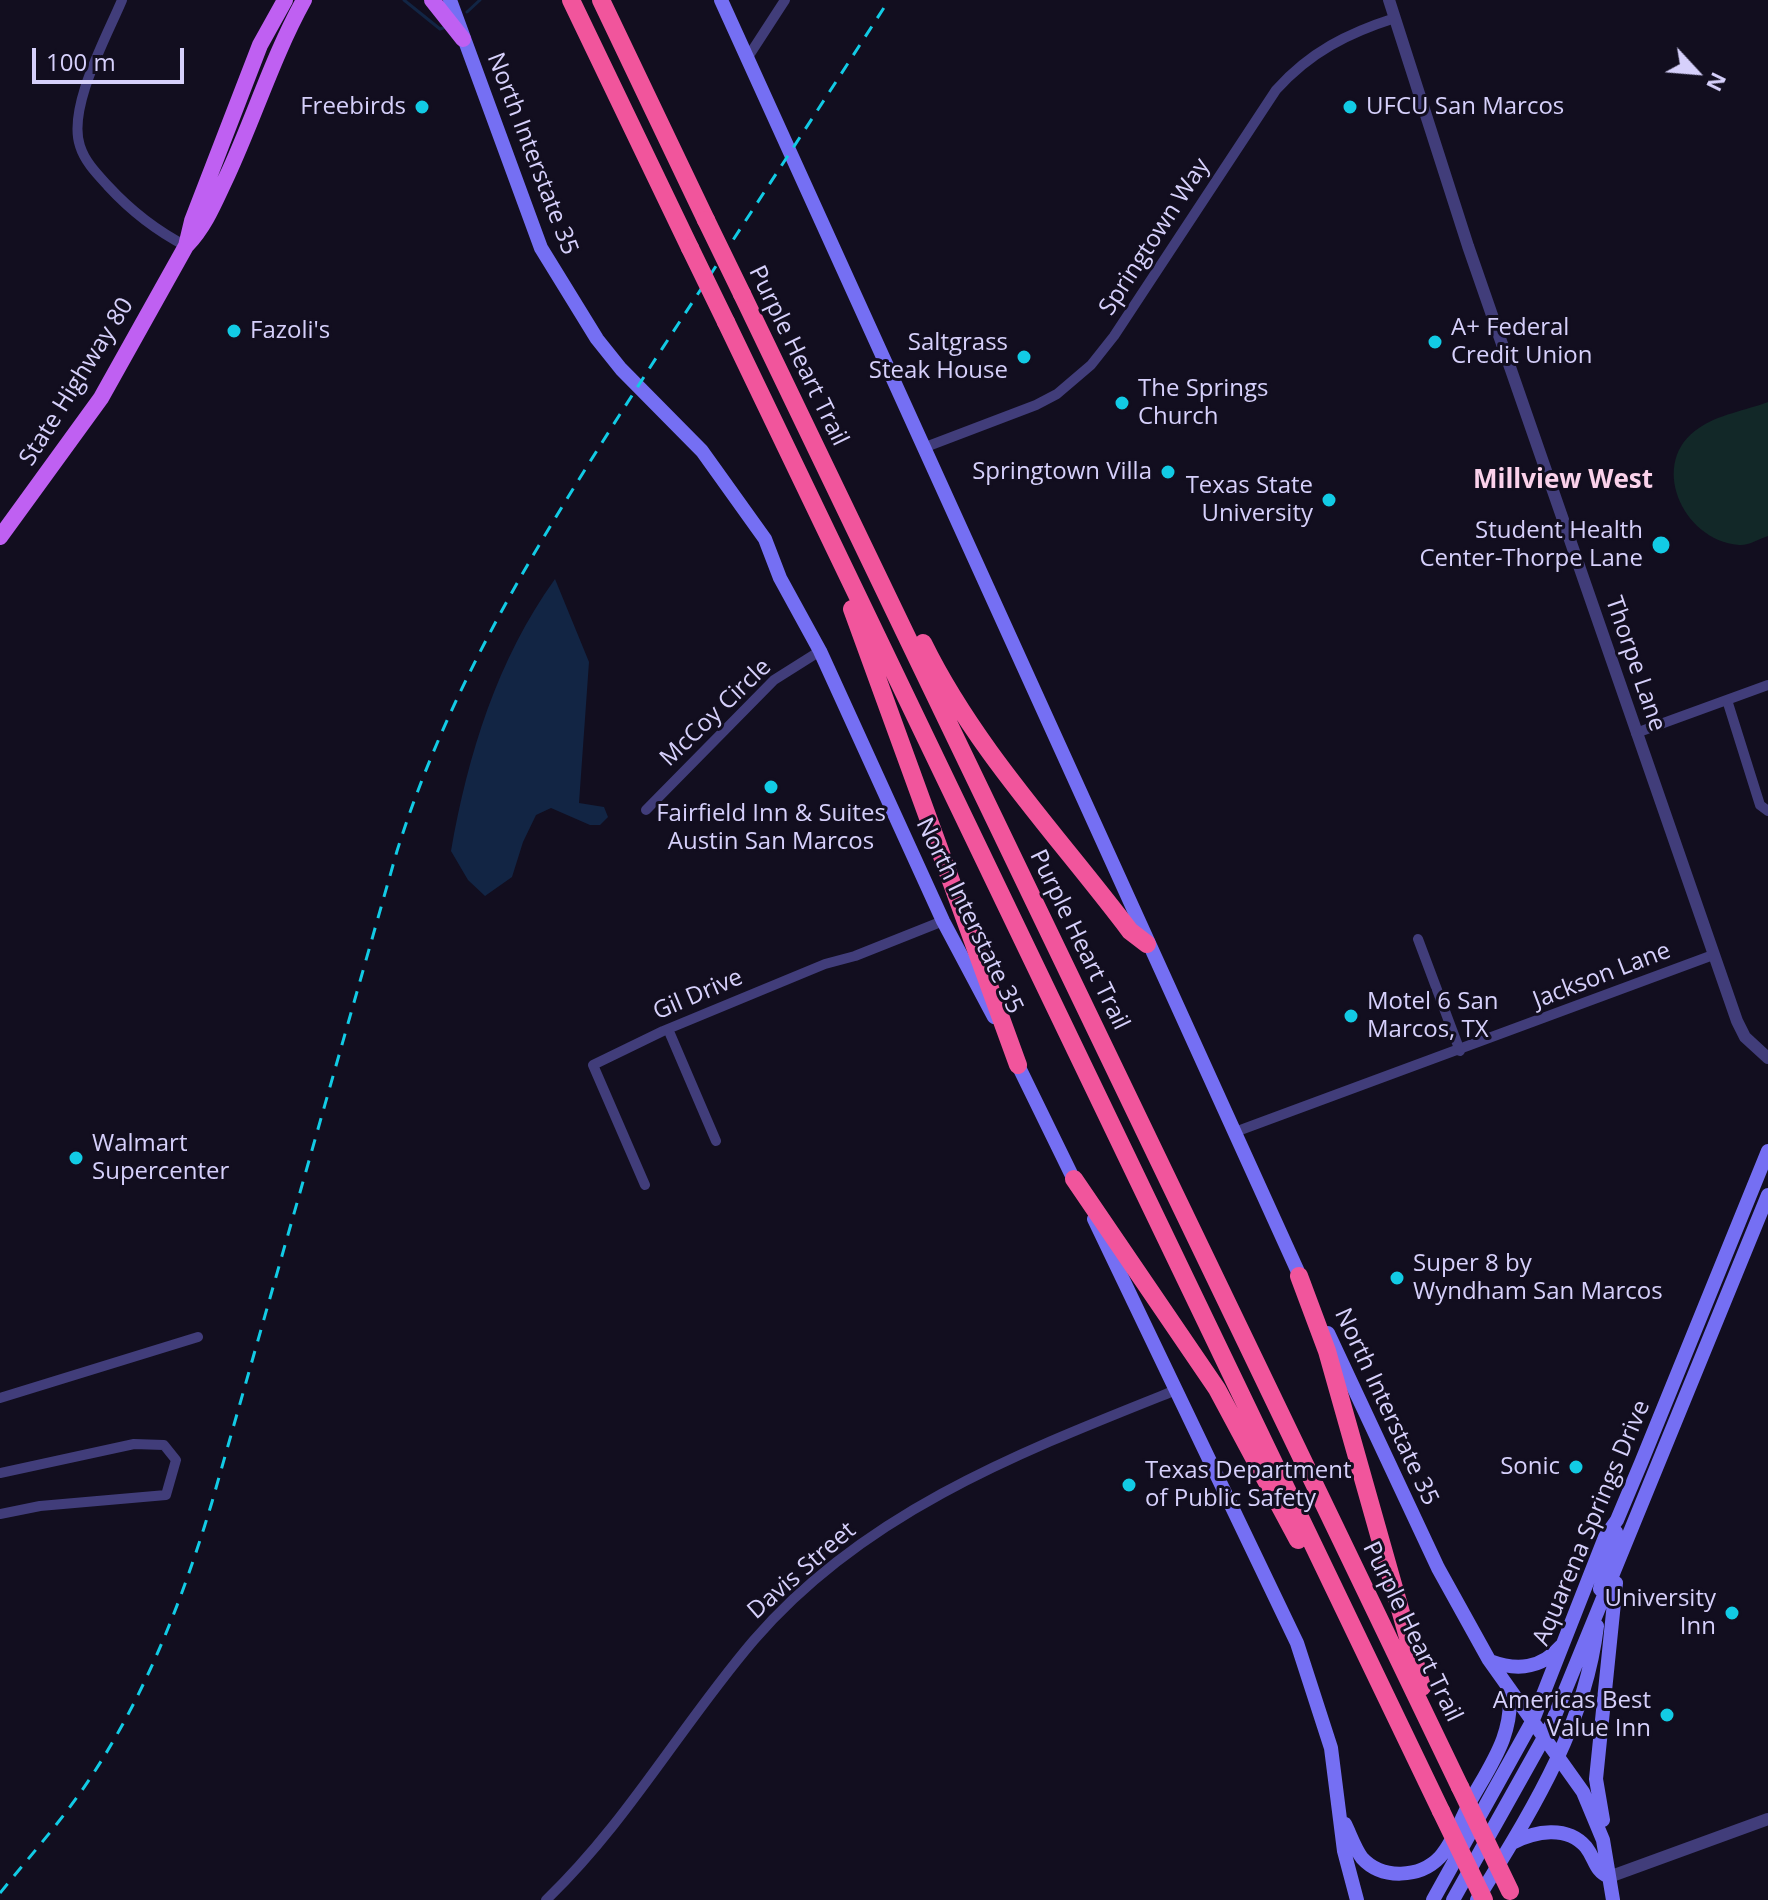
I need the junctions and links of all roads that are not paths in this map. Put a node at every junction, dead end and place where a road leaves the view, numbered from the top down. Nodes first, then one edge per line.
1 (122, 0) edge
2 (273, 0) edge
3 (304, 0) edge
4 (312, 0) edge
5 (432, 0) edge
6 (450, 0) edge
7 (571, 0) edge
8 (601, 0) edge
9 (721, 0) edge
10 (785, 0) edge
11 (1389, 0) edge
12 (290, 5) edge
13 (1395, 18) junction
14 (271, 21) junction
15 (463, 39) junction
16 (748, 57) junction
17 (186, 246) junction
18 (923, 448) junction
19 (824, 466) junction
20 (0, 537) edge
21 (832, 546) junction
22 (820, 651) junction
23 (1768, 685) edge
24 (1727, 700) junction
25 (1636, 733) junction
26 (646, 810) dead end
27 (1768, 811) edge
28 (943, 921) junction
29 (1418, 939) dead end
30 (1147, 944) junction
31 (1713, 955) junction
32 (668, 1029) junction
33 (1460, 1051) junction
34 (1768, 1058) edge
35 (1018, 1065) junction
36 (1235, 1132) junction
37 (716, 1141) dead end
38 (1768, 1151) edge
39 (1074, 1179) junction
40 (645, 1185) dead end
41 (1753, 1190) junction
42 (1768, 1196) edge
43 (1738, 1226) junction
44 (1299, 1276) junction
45 (1724, 1305) junction
46 (198, 1337) dead end
47 (1176, 1390) junction
48 (0, 1398) edge
49 (0, 1473) edge
50 (0, 1514) edge
51 (1617, 1520) junction
52 (1621, 1555) junction
53 (1600, 1607) junction
54 (1564, 1642) junction
55 (1489, 1660) junction
56 (1509, 1687) junction
57 (1533, 1720) junction
58 (1545, 1736) junction
59 (1444, 1754) junction
60 (1560, 1756) junction
61 (1426, 1779) junction
62 (1340, 1813) junction
63 (1768, 1819) edge
64 (1603, 1840) junction
65 (1512, 1843) junction
66 (1609, 1877) junction
67 (1512, 1896) edge
68 (546, 1900) edge
69 (1357, 1900) edge
70 (1433, 1900) edge
71 (1453, 1900) edge
72 (1477, 1900) edge
73 (1484, 1900) edge
74 (1613, 1900) edge

1 - 17 street
2 - 14 main road
3 - 12 main road, State Highway 80
4 - 12 main road
5 - 15 main road
6 - 15 main road, North Interstate 35
7 - 21 highway, Purple Heart Trail, bridge
8 - 19 highway, Purple Heart Trail, bridge
9 - 16 main road, North Interstate 35
10 - 16 street
11 - 13 street, Thorpe Lane
12 - 14 main road, State Highway 80
12 - 17 main road, State Highway 80
13 - 18 street, Springtown Way
13 - 25 street, Thorpe Lane
14 - 17 main road, State Highway 80
15 - 22 main road, North Interstate 35
16 - 18 main road, North Interstate 35
17 - 20 main road, State Highway 80
18 - 30 main road, North Interstate 35
19 - 30 highway
19 - 59 highway, Purple Heart Trail
21 - 35 highway
21 - 61 highway, Purple Heart Trail
22 - 26 street, McCoy Circle
22 - 28 main road, North Interstate 35
23 - 24 street
24 - 25 street
24 - 27 street
25 - 31 street, Thorpe Lane
28 - 32 street, Gil Drive
28 - 35 main road, North Interstate 35
29 - 33 street
30 - 36 main road, North Interstate 35
31 - 33 street, Jackson Lane
31 - 34 street, Thorpe Lane
32 - 37 street
32 - 40 street, Gil Drive
33 - 36 street, Jackson Lane
35 - 39 main road, North Interstate 35
36 - 44 main road, North Interstate 35
38 - 41 main road, Aquarena Springs Drive
39 - 47 main road, North Interstate 35
39 - 61 highway
41 - 42 street
41 - 43 main road, Aquarena Springs Drive
42 - 45 main road, Aquarena Springs Drive
43 - 45 main road
43 - 51 main road, Aquarena Springs Drive
44 - 55 main road, North Interstate 35
44 - 59 highway
45 - 52 main road, Aquarena Springs Drive
46 - 48 street
47 - 62 main road, North Interstate 35
47 - 68 street, Davis Street
49 - 50 street
51 - 53 main road
51 - 54 main road, Aquarena Springs Drive
52 - 53 main road, Aquarena Springs Drive
52 - 64 main road
53 - 58 main road, Aquarena Springs Drive
53 - 60 main road
54 - 55 main road
54 - 57 main road, Aquarena Springs Drive
55 - 56 main road, North Interstate 35
56 - 57 main road, North Interstate 35
56 - 62 main road
57 - 58 main road, North Interstate 35
57 - 70 main road, Aquarena Springs Drive
58 - 60 main road, North Interstate 35
58 - 71 main road, Aquarena Springs Drive
59 - 67 highway, Purple Heart Trail, bridge
60 - 64 main road, North Interstate 35
60 - 65 main road
61 - 73 highway, Purple Heart Trail, bridge
62 - 69 main road, North Interstate 35
63 - 66 street
64 - 66 main road, North Interstate 35
65 - 66 main road
65 - 72 main road
66 - 74 main road, North Interstate 35

